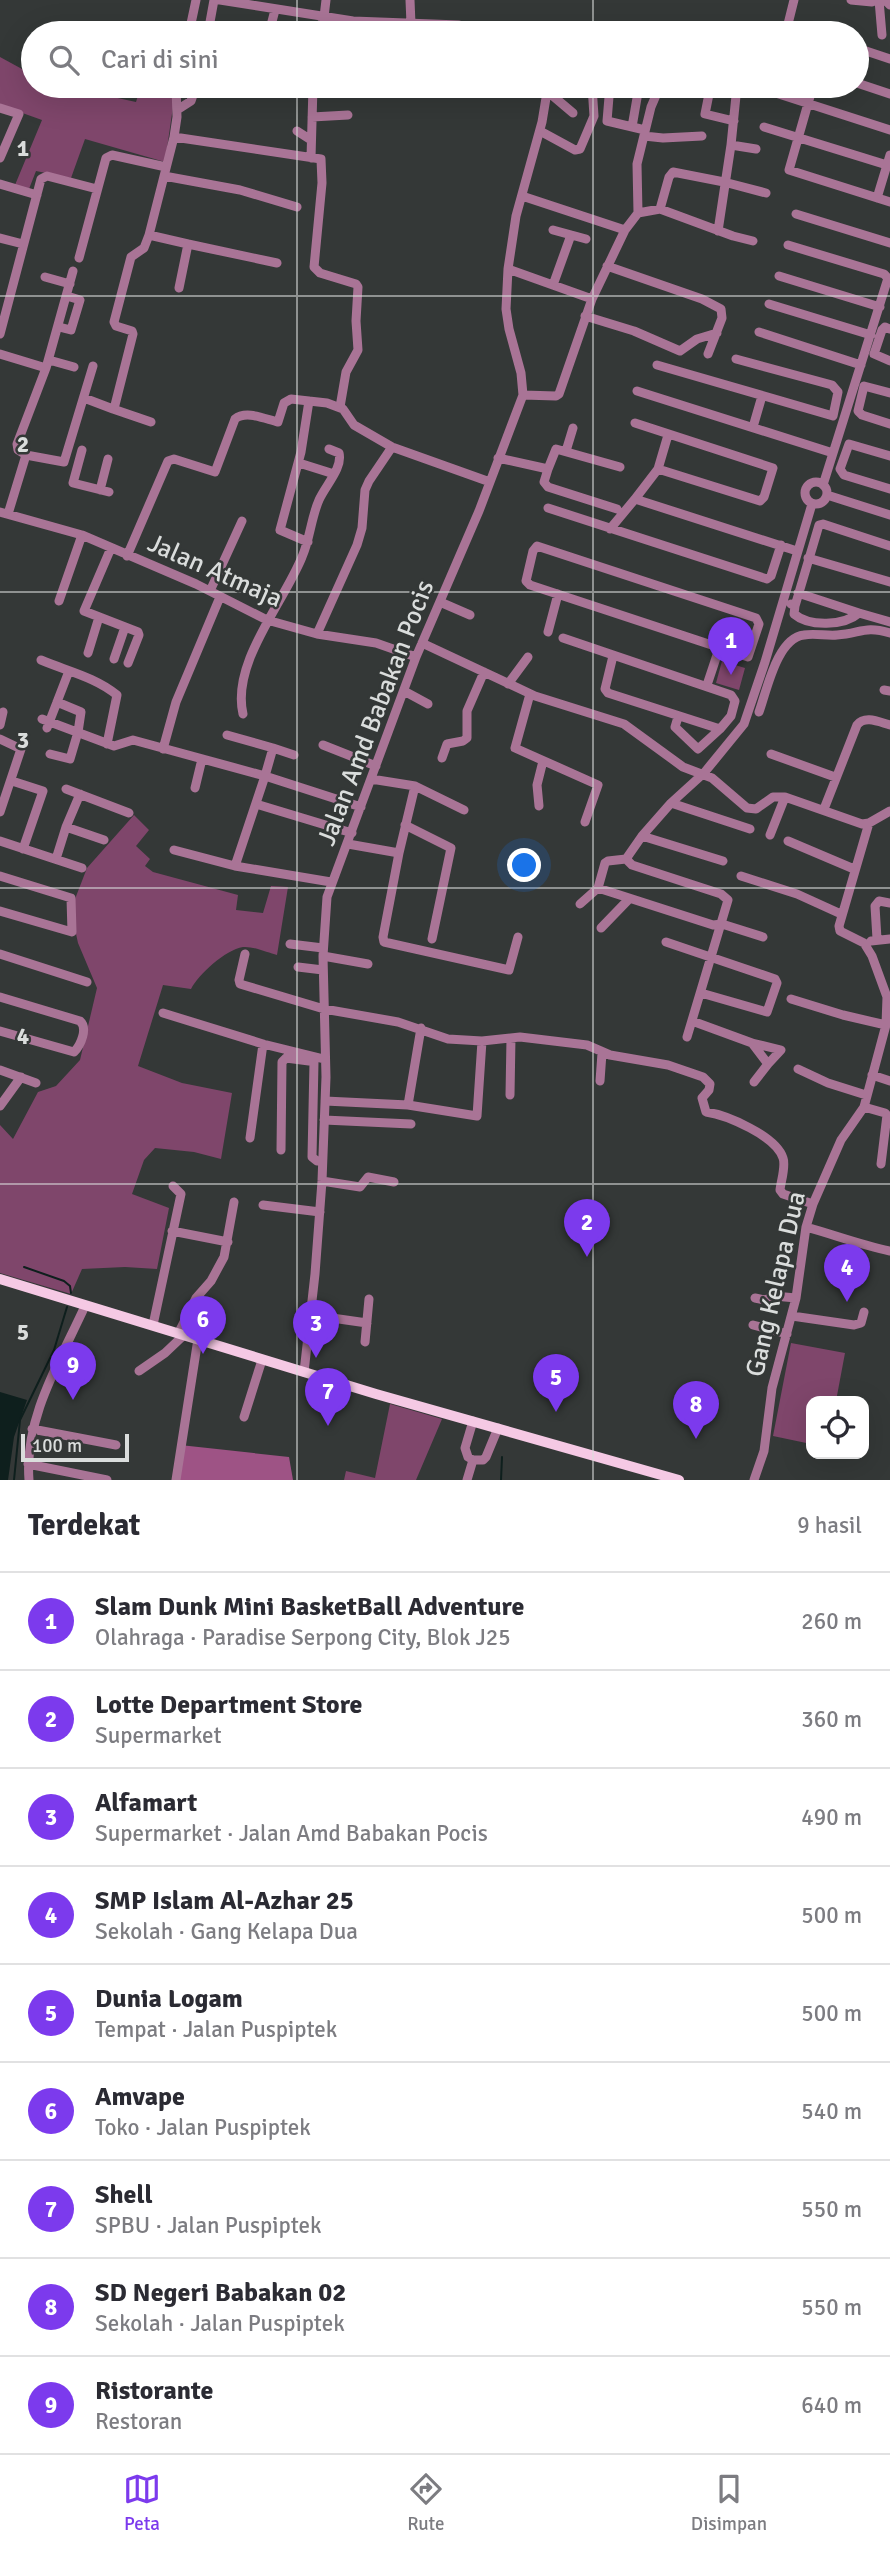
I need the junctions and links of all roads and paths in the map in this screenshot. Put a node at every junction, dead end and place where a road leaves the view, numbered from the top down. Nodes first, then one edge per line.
1 (197, 0) edge
2 (214, 0) edge
3 (220, 0) edge
4 (326, 0) edge
5 (410, 0) edge
6 (794, 0) edge
7 (851, 0) edge
8 (877, 0) edge
9 (885, 0) edge
10 (890, 5) edge
11 (275, 10) junction
12 (324, 17) junction
13 (192, 21) edge
14 (210, 21) edge
15 (272, 21) edge
16 (322, 21) edge
17 (357, 21) edge
18 (407, 21) edge
19 (789, 21) edge
20 (882, 35) dead end
21 (869, 52) edge
22 (890, 59) edge
23 (869, 87) edge
24 (890, 94) edge
25 (176, 98) edge
26 (192, 98) edge
27 (313, 98) edge
28 (546, 98) edge
29 (557, 98) edge
30 (593, 98) edge
31 (609, 98) edge
32 (637, 98) dead end
33 (654, 98) edge
34 (708, 98) edge
35 (736, 98) edge
36 (789, 98) edge
37 (809, 98) edge
38 (807, 104) junction
39 (0, 108) edge
40 (177, 110) junction
41 (573, 113) dead end
42 (348, 115) dead end
43 (312, 117) junction
44 (734, 121) junction
45 (632, 127) junction
46 (764, 127) dead end
47 (890, 130) edge
48 (297, 131) dead end
49 (540, 131) junction
50 (645, 133) junction
51 (702, 136) dead end
52 (174, 137) junction
53 (797, 137) junction
54 (311, 140) junction
55 (731, 145) junction
56 (756, 149) dead end
57 (575, 150) junction
58 (587, 157) dead end
59 (0, 158) edge
60 (311, 158) junction
61 (889, 162) edge
62 (165, 172) junction
63 (724, 182) junction
64 (0, 184) edge
65 (97, 189) junction
66 (766, 193) dead end
67 (37, 195) junction
68 (522, 197) junction
69 (877, 198) junction
70 (890, 202) edge
71 (298, 207) dead end
72 (660, 209) junction
73 (638, 213) junction
74 (796, 214) dead end
75 (553, 230) dead end
76 (625, 230) junction
77 (718, 231) junction
78 (149, 235) junction
79 (571, 235) junction
80 (0, 238) edge
81 (586, 239) dead end
82 (753, 241) dead end
83 (890, 243) edge
84 (23, 244) junction
85 (188, 244) junction
86 (788, 245) dead end
87 (79, 258) dead end
88 (277, 263) dead end
89 (607, 267) junction
90 (508, 269) junction
91 (74, 271) dead end
92 (779, 276) dead end
93 (45, 277) dead end
94 (70, 284) junction
95 (553, 285) junction
96 (179, 288) dead end
97 (592, 299) junction
98 (769, 304) dead end
99 (880, 307) junction
100 (3, 313) edge
101 (585, 316) junction
102 (890, 329) edge
103 (759, 332) dead end
104 (717, 333) junction
105 (0, 334) edge
106 (870, 335) junction
107 (708, 354) dead end
108 (0, 355) edge
109 (736, 359) dead end
110 (890, 361) edge
111 (48, 364) junction
112 (657, 365) dead end
113 (861, 365) junction
114 (93, 366) dead end
115 (74, 367) dead end
116 (637, 391) dead end
117 (890, 393) edge
118 (523, 395) junction
119 (762, 396) junction
120 (84, 398) junction
121 (309, 401) junction
122 (340, 407) junction
123 (113, 409) junction
124 (150, 422) dead end
125 (635, 423) dead end
126 (890, 424) edge
127 (753, 427) junction
128 (573, 428) dead end
129 (668, 435) junction
130 (392, 447) junction
131 (330, 449) dead end
132 (82, 450) dead end
133 (565, 451) junction
134 (833, 453) junction
135 (26, 455) junction
136 (890, 456) edge
137 (498, 458) junction
138 (108, 459) dead end
139 (64, 462) junction
140 (299, 463) junction
141 (78, 467) junction
142 (620, 467) dead end
143 (548, 469) junction
144 (658, 469) junction
145 (334, 474) junction
146 (490, 482) junction
147 (823, 485) junction
148 (890, 489) edge
149 (827, 495) junction
150 (635, 499) junction
151 (812, 504) junction
152 (548, 508) dead end
153 (617, 509) dead end
154 (4, 513) edge
155 (890, 515) edge
156 (242, 521) dead end
157 (610, 528) junction
158 (82, 535) junction
159 (308, 542) junction
160 (780, 545) junction
161 (890, 546) edge
162 (111, 548) junction
163 (797, 551) junction
164 (127, 556) junction
165 (808, 558) junction
166 (890, 582) edge
167 (210, 591) junction
168 (798, 593) junction
169 (558, 594) junction
170 (220, 597) junction
171 (59, 601) dead end
172 (783, 602) junction
173 (440, 603) junction
174 (795, 606) junction
175 (859, 613) junction
176 (470, 615) dead end
177 (99, 617) junction
178 (267, 620) junction
179 (890, 622) edge
180 (125, 627) junction
181 (548, 632) dead end
182 (890, 633) edge
183 (317, 634) junction
184 (563, 638) dead end
185 (422, 643) junction
186 (719, 649) junction
187 (88, 653) dead end
188 (613, 656) junction
189 (416, 657) junction
190 (528, 657) dead end
191 (748, 657) junction
192 (114, 659) dead end
193 (41, 660) dead end
194 (128, 663) dead end
195 (765, 663) junction
196 (69, 671) junction
197 (484, 672) junction
198 (508, 684) junction
199 (707, 685) junction
200 (404, 691) junction
201 (530, 694) junction
202 (57, 702) junction
203 (428, 704) dead end
204 (4, 712) dead end
205 (759, 712) dead end
206 (243, 715) dead end
207 (678, 716) junction
208 (890, 724) edge
209 (0, 725) edge
210 (720, 730) junction
211 (78, 732) junction
212 (227, 735) dead end
213 (0, 739) edge
214 (107, 744) junction
215 (323, 746) dead end
216 (273, 748) junction
217 (163, 749) junction
218 (50, 754) dead end
219 (771, 754) dead end
220 (294, 755) dead end
221 (442, 758) dead end
222 (202, 760) junction
223 (543, 761) junction
224 (376, 766) junction
225 (704, 773) junction
226 (265, 776) junction
227 (835, 778) junction
228 (371, 779) junction
229 (12, 781) junction
230 (415, 786) junction
231 (195, 788) dead end
232 (66, 789) dead end
233 (80, 794) junction
234 (785, 797) junction
235 (671, 803) junction
236 (256, 804) junction
237 (539, 806) dead end
238 (361, 807) junction
239 (824, 809) junction
240 (464, 810) dead end
241 (890, 811) edge
242 (0, 812) edge
243 (129, 813) dead end
244 (585, 822) dead end
245 (869, 823) junction
246 (405, 825) junction
247 (66, 827) junction
248 (750, 829) dead end
249 (352, 833) junction
250 (770, 835) dead end
251 (642, 836) junction
252 (104, 840) dead end
253 (0, 841) edge
254 (788, 841) dead end
255 (348, 844) junction
256 (23, 849) junction
257 (174, 850) dead end
258 (399, 853) junction
259 (56, 859) junction
260 (625, 859) junction
261 (723, 861) dead end
262 (236, 866) junction
263 (82, 868) dead end
264 (854, 869) junction
265 (0, 876) edge
266 (741, 876) dead end
267 (331, 882) junction
268 (598, 888) junction
269 (629, 899) junction
270 (890, 903) edge
271 (580, 904) dead end
272 (0, 911) edge
273 (841, 914) junction
274 (722, 925) junction
275 (601, 928) dead end
276 (518, 937) dead end
277 (763, 937) dead end
278 (432, 939) dead end
279 (877, 939) junction
280 (890, 939) edge
281 (666, 942) dead end
282 (864, 943) junction
283 (289, 944) dead end
284 (323, 952) junction
285 (0, 954) edge
286 (245, 954) dead end
287 (712, 957) junction
288 (368, 964) dead end
289 (298, 967) dead end
290 (323, 970) junction
291 (87, 982) dead end
292 (887, 983) edge
293 (701, 993) junction
294 (0, 997) edge
295 (792, 999) dead end
296 (324, 1009) junction
297 (889, 1009) edge
298 (163, 1013) dead end
299 (692, 1021) junction
300 (886, 1025) junction
301 (421, 1028) junction
302 (0, 1031) edge
303 (687, 1037) dead end
304 (511, 1038) junction
305 (482, 1041) junction
306 (752, 1043) junction
307 (263, 1044) junction
308 (603, 1053) junction
309 (321, 1061) junction
310 (768, 1064) junction
311 (797, 1069) dead end
312 (0, 1070) edge
313 (872, 1075) junction
314 (20, 1077) junction
315 (600, 1081) dead end
316 (890, 1081) edge
317 (754, 1082) dead end
318 (36, 1083) dead end
319 (510, 1095) dead end
320 (866, 1095) junction
321 (325, 1101) junction
322 (0, 1105) edge
323 (408, 1105) junction
324 (864, 1107) junction
325 (324, 1119) junction
326 (411, 1124) dead end
327 (250, 1138) dead end
328 (281, 1150) dead end
329 (322, 1161) junction
330 (881, 1164) dead end
331 (322, 1181) junction
332 (394, 1182) dead end
333 (173, 1186) dead end
334 (234, 1202) dead end
335 (813, 1204) junction
336 (263, 1205) dead end
337 (320, 1212) junction
338 (807, 1227) junction
339 (172, 1231) junction
340 (228, 1242) junction
341 (890, 1251) edge
342 (0, 1279) edge
343 (755, 1298) dead end
344 (796, 1298) junction
345 (369, 1299) dead end
346 (85, 1306) junction
347 (864, 1312) dead end
348 (312, 1315) junction
349 (792, 1316) junction
350 (367, 1323) junction
351 (153, 1325) junction
352 (753, 1325) dead end
353 (787, 1334) junction
354 (181, 1335) junction
355 (198, 1339) junction
356 (365, 1342) dead end
357 (262, 1360) junction
358 (139, 1371) dead end
359 (304, 1372) junction
360 (244, 1417) dead end
361 (473, 1421) junction
362 (498, 1428) junction
363 (32, 1429) junction
364 (116, 1445) dead end
365 (473, 1460) junction
366 (28, 1465) junction
367 (29, 1480) edge
368 (107, 1480) edge
369 (176, 1480) edge
370 (467, 1480) edge
371 (679, 1480) edge
372 (754, 1480) edge

1 - 13 street
2 - 14 street
3 - 11 street
4 - 12 street
5 - 18 street
6 - 19 street
7 - 8 street
8 - 20 street
9 - 10 street
11 - 12 street
11 - 15 street
12 - 16 street
12 - 17 street
21 - 22 street
23 - 24 street
25 - 40 street
26 - 40 street
27 - 43 street
28 - 49 street, Jalan Amd Babakan Pocis
29 - 41 street
30 - 57 street
31 - 45 street
32 - 45 street
33 - 50 street
34 - 44 street
35 - 44 street
36 - 38 street
37 - 38 street
38 - 47 street
38 - 53 street
39 - 59 street
40 - 52 street
42 - 43 street
43 - 54 street
44 - 55 street
45 - 50 street
46 - 53 street
48 - 54 street
49 - 57 street
49 - 68 street, Jalan Amd Babakan Pocis
50 - 51 street
50 - 73 street
52 - 60 street
52 - 62 street
53 - 61 street
53 - 69 street
54 - 60 street
55 - 56 street
55 - 63 street
57 - 58 street
60 - 122 street
61 - 69 street
62 - 65 street
62 - 71 street
62 - 78 street
63 - 66 street
63 - 72 street
63 - 77 street
64 - 67 street
65 - 67 street
65 - 87 street
67 - 84 street
68 - 76 street
68 - 90 street, Jalan Amd Babakan Pocis
69 - 70 street
72 - 73 street
72 - 77 street
73 - 76 street
74 - 83 street
75 - 79 street
76 - 89 street
77 - 82 street
78 - 85 street
78 - 123 street
79 - 81 street
79 - 95 street
80 - 84 street
84 - 100 street
85 - 88 street
85 - 96 street
86 - 99 street
89 - 97 street
89 - 104 street
90 - 95 street
90 - 118 street, Jalan Amd Babakan Pocis
91 - 94 street
92 - 99 street
93 - 94 street
94 - 111 street
95 - 97 street
97 - 101 street
98 - 106 street
99 - 106 street
100 - 105 street
101 - 104 street
101 - 118 street
102 - 110 street
103 - 113 street
104 - 107 street
106 - 113 street
108 - 111 street
109 - 119 street
111 - 115 street
111 - 135 street
112 - 119 street
113 - 134 street
114 - 120 street
116 - 127 street
117 - 126 street
118 - 137 street, Jalan Amd Babakan Pocis
119 - 127 street
120 - 123 street
120 - 139 street
121 - 122 street
121 - 140 street
121 - 164 street
122 - 130 street
123 - 124 street
125 - 129 street
127 - 134 street
128 - 133 street
129 - 144 street
129 - 144 street
130 - 146 street
130 - 183 street
131 - 145 street
132 - 141 street
133 - 142 street
133 - 143 street
134 - 147 street
135 - 139 street
135 - 154 street
136 - 148 street
137 - 143 street
137 - 146 street, Jalan Amd Babakan Pocis
138 - 141 street
139 - 141 street
140 - 145 street
140 - 159 street
143 - 153 street
144 - 150 street
145 - 159 street
146 - 173 street, Jalan Amd Babakan Pocis
147 - 149 street
147 - 151 street
149 - 151 street
149 - 155 street
150 - 157 street
150 - 160 street
151 - 163 street
152 - 157 street
154 - 158 street, Jalan Atmaja
156 - 167 street
157 - 160 street
158 - 162 street, Jalan Atmaja
158 - 171 street
159 - 178 street
160 - 163 street
161 - 165 street
162 - 164 street, Jalan Atmaja
162 - 177 street
163 - 172 street
164 - 167 street, Jalan Atmaja
165 - 166 street
165 - 168 street
167 - 170 street, Jalan Atmaja
168 - 174 street
168 - 175 street
169 - 181 street
169 - 186 street
169 - 191 street
170 - 178 street, Jalan Atmaja
170 - 217 street
172 - 174 street
172 - 195 street
173 - 176 street
173 - 185 street, Jalan Amd Babakan Pocis
174 - 175 street
175 - 179 street
177 - 180 street
177 - 187 street
178 - 183 street, Jalan Atmaja
178 - 206 street
180 - 192 street
180 - 194 street
182 - 205 street
183 - 189 street, Jalan Atmaja
184 - 188 street
185 - 189 street, Jalan Amd Babakan Pocis
185 - 197 street
186 - 191 street
186 - 199 street
188 - 199 street
188 - 207 street
189 - 200 street, Jalan Amd Babakan Pocis
190 - 198 street
191 - 195 street
193 - 196 street
195 - 225 street
196 - 202 street
196 - 214 street
197 - 198 street
197 - 221 street
198 - 201 street
199 - 210 street
200 - 203 street
200 - 224 street, Jalan Amd Babakan Pocis
201 - 223 street
201 - 225 street
202 - 211 street
202 - 211 street
204 - 209 street
207 - 210 street
207 - 210 street
208 - 227 street
211 - 214 street
211 - 218 street
212 - 216 street
213 - 229 street
214 - 217 street
215 - 224 street
216 - 220 street
216 - 226 street
217 - 222 street
219 - 227 street
222 - 226 street
222 - 231 street
223 - 237 street
223 - 244 street
224 - 228 street, Jalan Amd Babakan Pocis
225 - 234 street
225 - 235 street
226 - 236 street
226 - 238 street
227 - 239 street
228 - 230 street
228 - 238 street, Jalan Amd Babakan Pocis
229 - 242 street
229 - 256 street
230 - 240 street
230 - 246 street
232 - 233 street
233 - 243 street
233 - 247 street
234 - 239 street
234 - 250 street
235 - 248 street
235 - 251 street
236 - 249 street
236 - 262 street
238 - 249 street, Jalan Amd Babakan Pocis
239 - 245 street
241 - 245 street
245 - 264 street
246 - 258 street
246 - 278 street
247 - 252 street
247 - 259 street
249 - 255 street, Jalan Amd Babakan Pocis
251 - 260 street
251 - 261 street
253 - 256 street
254 - 264 street
255 - 258 street
255 - 267 street, Jalan Amd Babakan Pocis
256 - 259 street
257 - 262 street
258 - 276 street
259 - 263 street
260 - 268 street
260 - 274 street
262 - 267 street
264 - 273 street
265 - 272 street
266 - 273 street
267 - 284 street, Jalan Amd Babakan Pocis
268 - 269 street
268 - 271 street
269 - 274 street
269 - 275 street
270 - 279 street
273 - 282 street, Gang Kelapa Dua
274 - 277 street
274 - 287 street
279 - 280 street
279 - 282 street
281 - 287 street
282 - 292 street, Gang Kelapa Dua
283 - 284 street
284 - 288 street
284 - 290 street, Jalan Amd Babakan Pocis
285 - 291 street
286 - 296 street
287 - 293 street
287 - 293 street
289 - 290 street
290 - 296 street, Jalan Amd Babakan Pocis
292 - 297 street, Gang Kelapa Dua
293 - 299 street
294 - 302 street
295 - 300 street
296 - 301 street
296 - 309 street, Jalan Amd Babakan Pocis
297 - 300 street, Gang Kelapa Dua
298 - 307 street
299 - 303 street
299 - 306 street
300 - 313 street, Gang Kelapa Dua
301 - 305 street
301 - 323 street
304 - 305 street
304 - 308 street
304 - 319 street
305 - 323 street
306 - 310 street
306 - 310 street
307 - 309 street
307 - 327 street
308 - 315 street
308 - 335 street
309 - 321 street, Jalan Amd Babakan Pocis
309 - 328 street
309 - 329 street
310 - 317 street
311 - 320 street
312 - 314 street
313 - 316 street
313 - 320 street, Gang Kelapa Dua
314 - 318 street
314 - 322 street
320 - 324 street, Gang Kelapa Dua
321 - 323 street
321 - 325 street, Jalan Amd Babakan Pocis
324 - 330 street
324 - 335 street, Gang Kelapa Dua
325 - 326 street
325 - 329 street, Jalan Amd Babakan Pocis
329 - 331 street, Jalan Amd Babakan Pocis
331 - 332 street
331 - 337 street, Jalan Amd Babakan Pocis
333 - 339 street
334 - 340 street
335 - 338 street, Gang Kelapa Dua
336 - 337 street
337 - 348 street, Jalan Amd Babakan Pocis
338 - 341 street
338 - 344 street, Gang Kelapa Dua
339 - 340 street
339 - 351 street
340 - 354 street
342 - 346 main road
343 - 344 street
344 - 349 street, Gang Kelapa Dua
345 - 350 street
346 - 351 main road
346 - 363 street
347 - 349 street
348 - 350 street
348 - 359 street, Jalan Amd Babakan Pocis
349 - 353 street, Gang Kelapa Dua
350 - 356 street
351 - 354 main road
352 - 353 street
353 - 372 street, Gang Kelapa Dua
354 - 355 main road
354 - 358 street
355 - 357 main road
355 - 369 street
357 - 359 main road
357 - 360 street
359 - 361 main road
361 - 362 main road
361 - 365 street
362 - 365 street
362 - 371 main road
363 - 364 street
363 - 366 street
365 - 370 street
366 - 367 street
366 - 368 street

